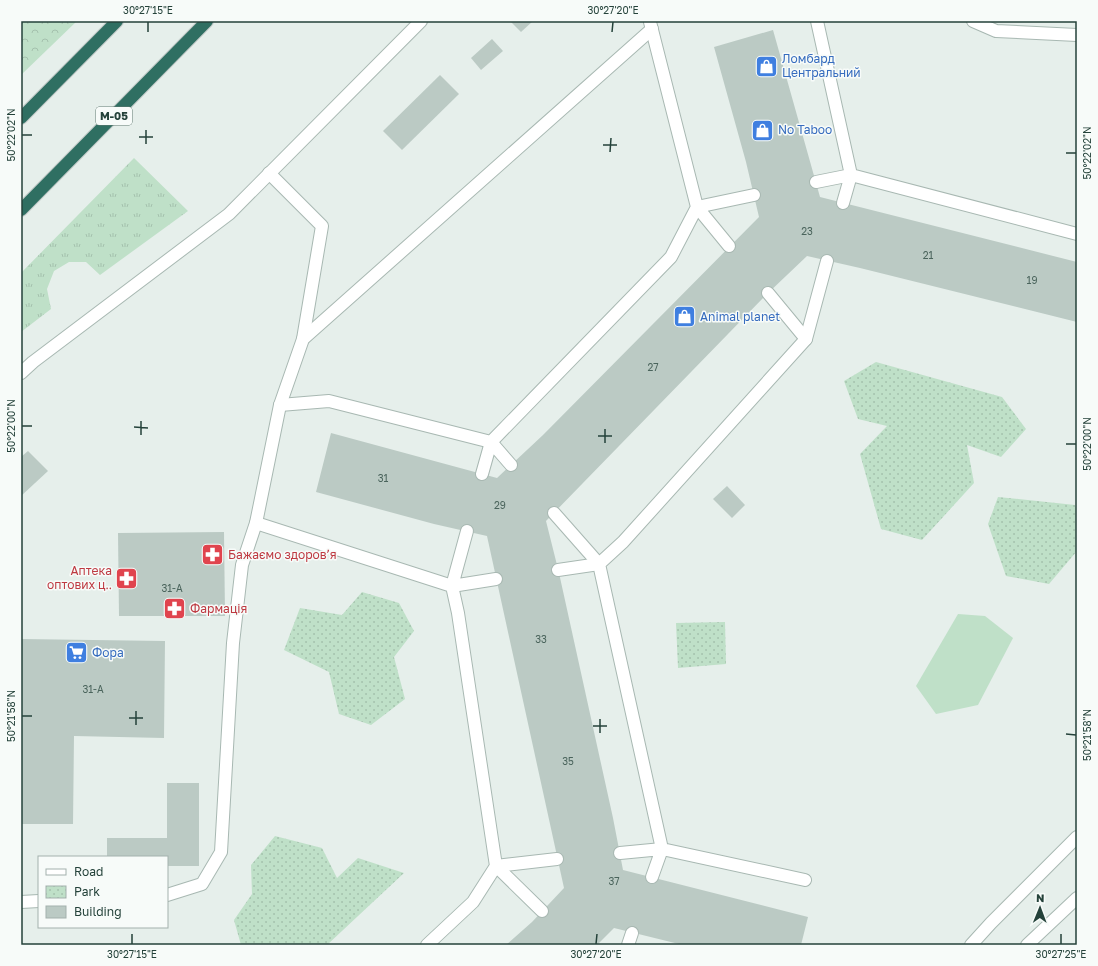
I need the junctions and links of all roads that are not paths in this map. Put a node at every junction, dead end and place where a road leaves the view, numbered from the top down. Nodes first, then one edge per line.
1 (117, 21) edge
2 (207, 21) edge
3 (421, 21) edge
4 (817, 21) edge
5 (973, 21) edge
6 (651, 25) edge
7 (1077, 35) edge
8 (21, 118) edge
9 (269, 173) junction
10 (851, 175) junction
11 (816, 182) dead end
12 (754, 195) dead end
13 (843, 203) dead end
14 (698, 208) junction
15 (21, 210) edge
16 (1077, 234) edge
17 (729, 246) dead end
18 (827, 261) dead end
19 (768, 293) dead end
20 (303, 339) junction
21 (806, 339) junction
22 (21, 373) edge
23 (280, 405) junction
24 (491, 442) junction
25 (511, 465) dead end
26 (482, 474) dead end
27 (554, 513) dead end
28 (256, 522) junction
29 (467, 532) dead end
30 (599, 564) junction
31 (558, 570) dead end
32 (496, 579) dead end
33 (452, 586) junction
34 (1077, 837) edge
35 (662, 849) junction
36 (620, 853) dead end
37 (557, 860) dead end
38 (496, 866) junction
39 (652, 877) dead end
40 (805, 880) dead end
41 (168, 896) edge
42 (1077, 898) edge
43 (38, 901) edge
44 (21, 902) edge
45 (542, 911) dead end
46 (632, 933) dead end
47 (427, 945) edge
48 (628, 945) edge
49 (971, 945) edge
50 (1027, 945) edge

1 - 8 highway
2 - 15 highway, М-05
3 - 9 street
4 - 10 street
5 - 7 street
6 - 14 street
6 - 20 street
9 - 20 street
9 - 22 street
10 - 11 street
10 - 13 street
10 - 16 street
12 - 14 street
14 - 17 street
14 - 24 street
18 - 21 street
19 - 21 street
20 - 23 street
21 - 30 street
23 - 24 street
23 - 28 street
24 - 25 street
24 - 26 street
27 - 30 street
28 - 33 street
28 - 41 street
29 - 33 street
30 - 31 street
30 - 35 street
32 - 33 street
33 - 38 street
34 - 49 street
35 - 36 street
35 - 39 street
35 - 40 street
37 - 38 street
38 - 45 street
38 - 47 street
42 - 50 street
43 - 44 street
46 - 48 street

